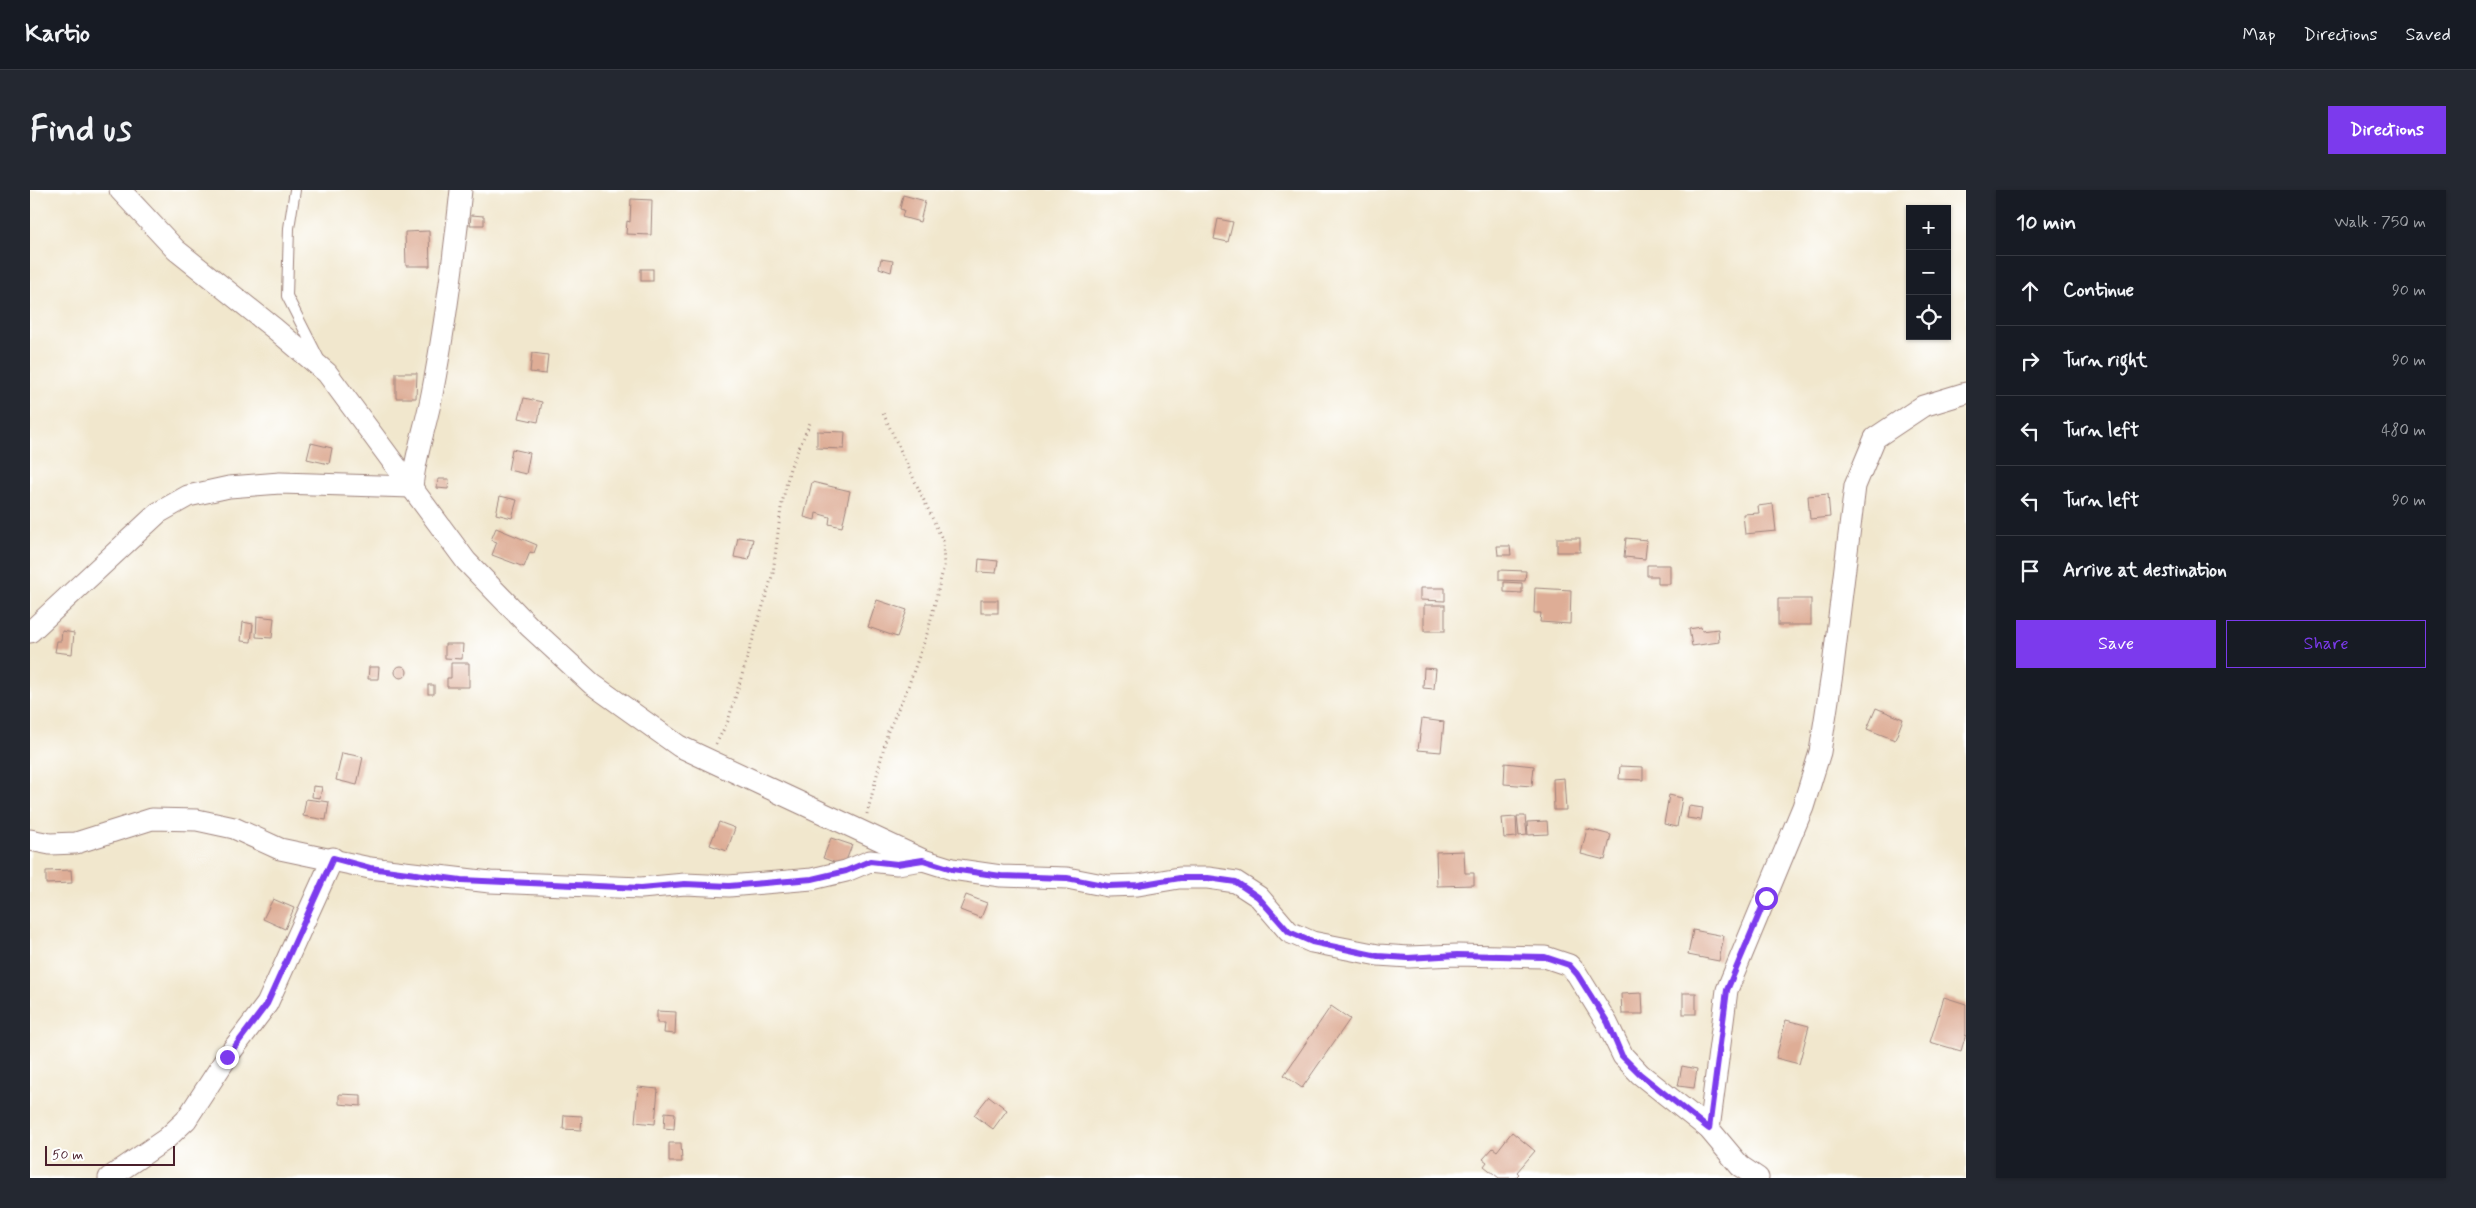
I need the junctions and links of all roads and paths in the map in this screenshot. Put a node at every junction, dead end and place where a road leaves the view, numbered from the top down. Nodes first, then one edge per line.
1 (120, 190) edge
2 (295, 190) edge
3 (461, 190) edge
4 (327, 373) junction
5 (1966, 394) edge
6 (882, 411) dead end
7 (810, 423) dead end
8 (412, 488) junction
9 (30, 632) edge
10 (708, 760) junction
11 (863, 832) junction
12 (30, 840) edge
13 (333, 858) junction
14 (923, 860) junction
15 (1709, 1129) junction
16 (110, 1178) edge
17 (1758, 1178) edge

1 - 4 street
2 - 4 lane
3 - 8 street
4 - 8 street
5 - 15 street
6 - 11 path
7 - 10 path
8 - 9 street
8 - 10 street
10 - 11 street
11 - 14 street
12 - 13 street
13 - 14 street
13 - 16 street
14 - 15 street
15 - 17 street

